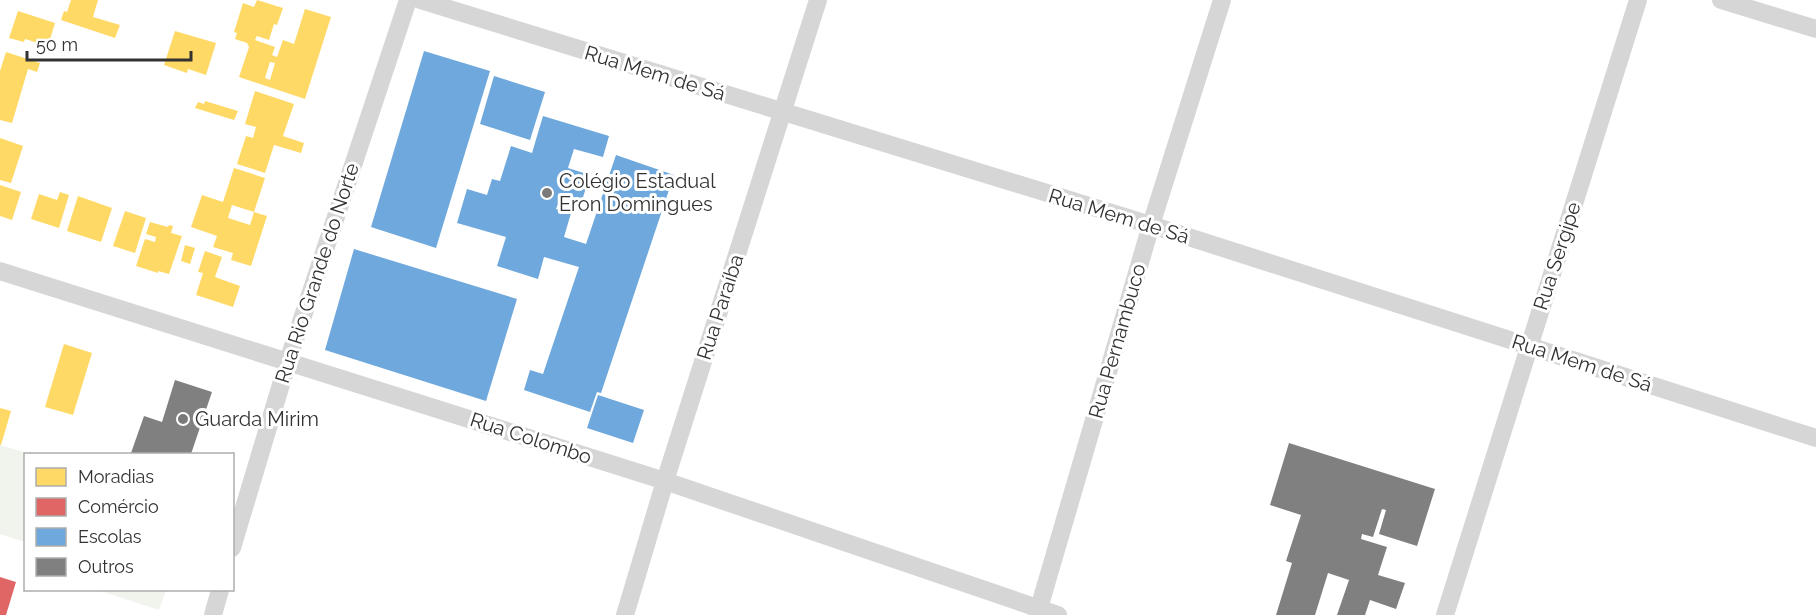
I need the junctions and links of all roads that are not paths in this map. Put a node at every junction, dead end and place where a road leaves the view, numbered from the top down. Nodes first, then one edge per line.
1 (408, 0) edge
2 (420, 0) edge
3 (818, 0) edge
4 (1222, 0) edge
5 (1638, 0) edge
6 (1721, 0) edge
7 (1816, 29) edge
8 (783, 113) junction
9 (1151, 225) junction
10 (0, 272) edge
11 (1529, 345) junction
12 (288, 361) junction
13 (1816, 438) edge
14 (665, 480) junction
15 (234, 541) edge
16 (220, 591) edge
17 (1038, 612) edge
18 (213, 615) edge
19 (625, 615) edge
20 (1058, 615) edge
21 (1445, 615) edge

1 - 12 street, Rua Rio Grande do Norte
2 - 8 street, Rua Mem de Sá
3 - 8 street, Rua Paraíba
4 - 9 street, Rua Pernambuco
5 - 11 street, Rua Sergipe
6 - 7 street
8 - 9 street, Rua Mem de Sá
8 - 14 street, Rua Paraíba
9 - 11 street, Rua Mem de Sá
9 - 17 street, Rua Pernambuco
10 - 12 street, Rua Colombo
11 - 13 street, Rua Mem de Sá
11 - 21 street, Rua Sergipe
12 - 14 street, Rua Colombo
12 - 15 street, Rua Rio Grande do Norte
14 - 17 street, Rua Colombo
14 - 19 street, Rua Paraíba
16 - 18 street
17 - 20 street, Rua Colombo

